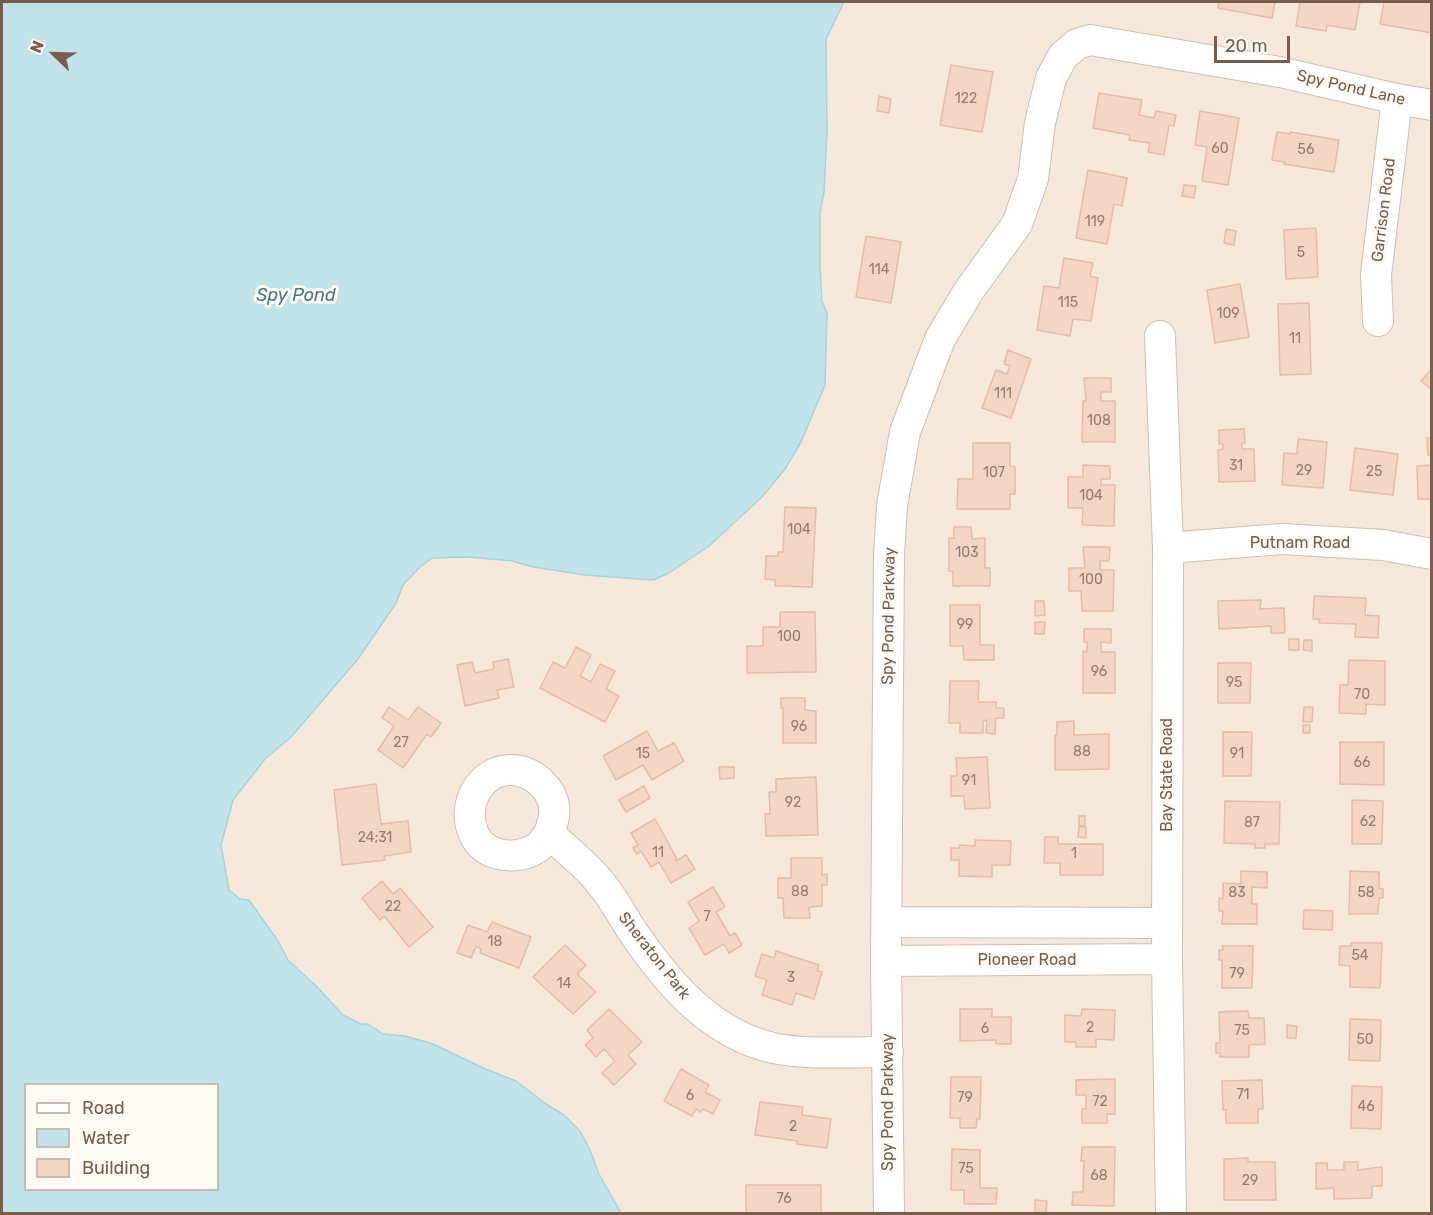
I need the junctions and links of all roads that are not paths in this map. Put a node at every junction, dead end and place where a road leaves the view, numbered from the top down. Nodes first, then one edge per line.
1 (1063, 56) joint
2 (1397, 99) junction
3 (1431, 105) edge
4 (1378, 321) dead end
5 (1160, 336) dead end
6 (1168, 548) junction
7 (1431, 554) edge
8 (549, 834) dead end
9 (887, 922) junction
10 (1167, 923) junction
11 (1167, 959) junction
12 (886, 961) junction
13 (888, 1052) junction
14 (889, 1214) edge
15 (1171, 1214) edge

1 - 2 street, Spy Pond Lane
1 - 9 street, Spy Pond Parkway
2 - 3 street, Spy Pond Lane
2 - 4 street, Garrison Road
5 - 6 street, Bay State Road
6 - 7 street, Putnam Road
6 - 10 street, Bay State Road
8 - 13 street, Sheraton Park
9 - 10 street
9 - 12 street, Spy Pond Parkway
10 - 11 street, Bay State Road
11 - 12 street, Pioneer Road
11 - 15 street, Bay State Road
12 - 13 street, Spy Pond Parkway
13 - 14 street, Spy Pond Parkway

